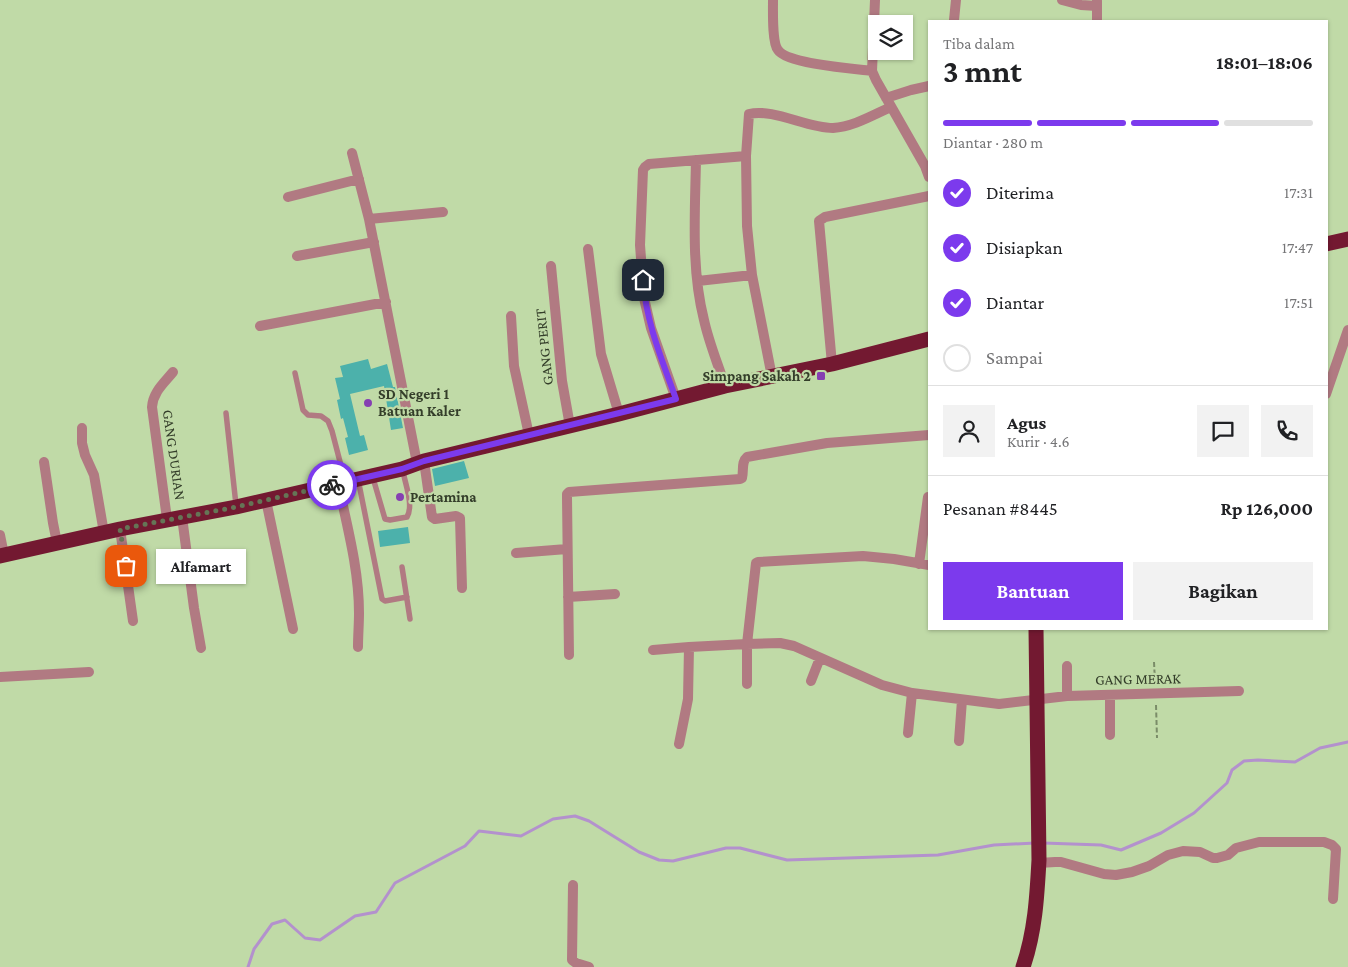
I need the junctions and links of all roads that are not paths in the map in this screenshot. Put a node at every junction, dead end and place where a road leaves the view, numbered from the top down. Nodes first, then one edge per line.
1 (773, 0) edge
2 (875, 0) edge
3 (956, 0) edge
4 (1062, 0) edge
5 (1097, 3) edge
6 (954, 20) edge
7 (1097, 20) edge
8 (874, 76) junction
9 (928, 86) edge
10 (886, 98) junction
11 (352, 153) dead end
12 (746, 156) junction
13 (696, 160) junction
14 (928, 174) edge
15 (359, 180) junction
16 (928, 196) edge
17 (288, 197) dead end
18 (443, 212) dead end
19 (369, 219) junction
20 (1348, 239) edge
21 (374, 242) junction
22 (1328, 244) edge
23 (588, 249) dead end
24 (297, 256) dead end
25 (551, 266) dead end
26 (752, 275) junction
27 (698, 281) junction
28 (386, 302) junction
29 (511, 316) dead end
30 (260, 326) dead end
31 (1348, 330) edge
32 (928, 339) edge
33 (832, 364) junction
34 (173, 372) dead end
35 (295, 373) dead end
36 (772, 377) junction
37 (725, 386) junction
38 (1328, 388) edge
39 (676, 399) junction
40 (226, 413) dead end
41 (619, 414) junction
42 (570, 426) junction
43 (82, 428) dead end
44 (928, 435) edge
45 (529, 436) junction
46 (44, 462) dead end
47 (421, 462) junction
48 (402, 469) junction
49 (353, 480) junction
50 (928, 497) edge
51 (266, 500) junction
52 (236, 507) junction
53 (174, 518) junction
54 (120, 529) junction
55 (104, 533) junction
56 (0, 535) edge
57 (57, 543) junction
58 (567, 549) junction
59 (516, 553) dead end
60 (2, 555) edge
61 (924, 565) edge
62 (402, 567) dead end
63 (462, 588) dead end
64 (614, 594) dead end
65 (407, 597) junction
66 (568, 597) junction
67 (410, 619) dead end
68 (133, 621) dead end
69 (293, 629) dead end
70 (1036, 630) edge
71 (747, 644) junction
72 (358, 647) dead end
73 (689, 647) junction
74 (201, 648) dead end
75 (653, 650) dead end
76 (569, 655) dead end
77 (820, 658) junction
78 (1068, 666) dead end
79 (89, 672) dead end
80 (0, 677) edge
81 (810, 681) dead end
82 (747, 684) dead end
83 (1239, 691) dead end
84 (912, 693) junction
85 (1110, 695) junction
86 (1067, 696) junction
87 (1037, 699) junction
88 (962, 700) junction
89 (908, 733) dead end
90 (1110, 735) dead end
91 (959, 741) dead end
92 (679, 744) dead end
93 (1039, 862) junction
94 (573, 885) dead end
95 (1333, 899) dead end
96 (589, 967) edge
97 (1023, 967) edge

1 - 8 street
2 - 8 street
3 - 6 street
4 - 5 street
5 - 7 street
8 - 10 street
9 - 10 street
10 - 12 street
10 - 14 street
11 - 15 street
12 - 13 street
12 - 26 street
13 - 27 street
13 - 39 street
15 - 17 street
15 - 19 street
16 - 33 street
18 - 19 street
19 - 21 street
20 - 22 highway
21 - 24 street
21 - 28 street
23 - 41 street
25 - 42 street, GANG PERIT
26 - 27 street
26 - 36 street
27 - 37 street
28 - 30 street
28 - 47 street
29 - 45 street
31 - 38 street
32 - 33 highway
33 - 36 highway
34 - 53 street, GANG DURIAN
35 - 49 lane
36 - 37 highway
37 - 39 highway
39 - 41 highway
40 - 52 lane
41 - 42 highway
42 - 45 highway
43 - 55 street
44 - 58 street
45 - 47 highway
46 - 57 street
47 - 48 highway
47 - 63 street
48 - 49 highway
48 - 49 lane
49 - 51 highway
49 - 65 lane
49 - 72 street
50 - 61 street
51 - 52 highway
51 - 69 street
52 - 53 highway
53 - 54 highway
53 - 74 street, GANG DURIAN
54 - 55 highway
54 - 68 street
55 - 57 highway
56 - 60 street
57 - 60 highway
58 - 59 street
58 - 66 street
61 - 71 street
62 - 65 lane
64 - 66 street
65 - 67 lane
66 - 76 street
70 - 87 highway
71 - 73 street, GANG MERAK
71 - 77 street, GANG MERAK
71 - 82 street
73 - 75 street, GANG MERAK
73 - 92 street
77 - 81 street
77 - 84 street, GANG MERAK
78 - 86 street
79 - 80 street
83 - 85 street, GANG MERAK
84 - 88 street, GANG MERAK
84 - 89 street
85 - 86 street, GANG MERAK
85 - 90 street
86 - 87 street, GANG MERAK
87 - 88 street, GANG MERAK
87 - 93 highway
88 - 91 street
93 - 95 street
93 - 97 highway
94 - 96 street

